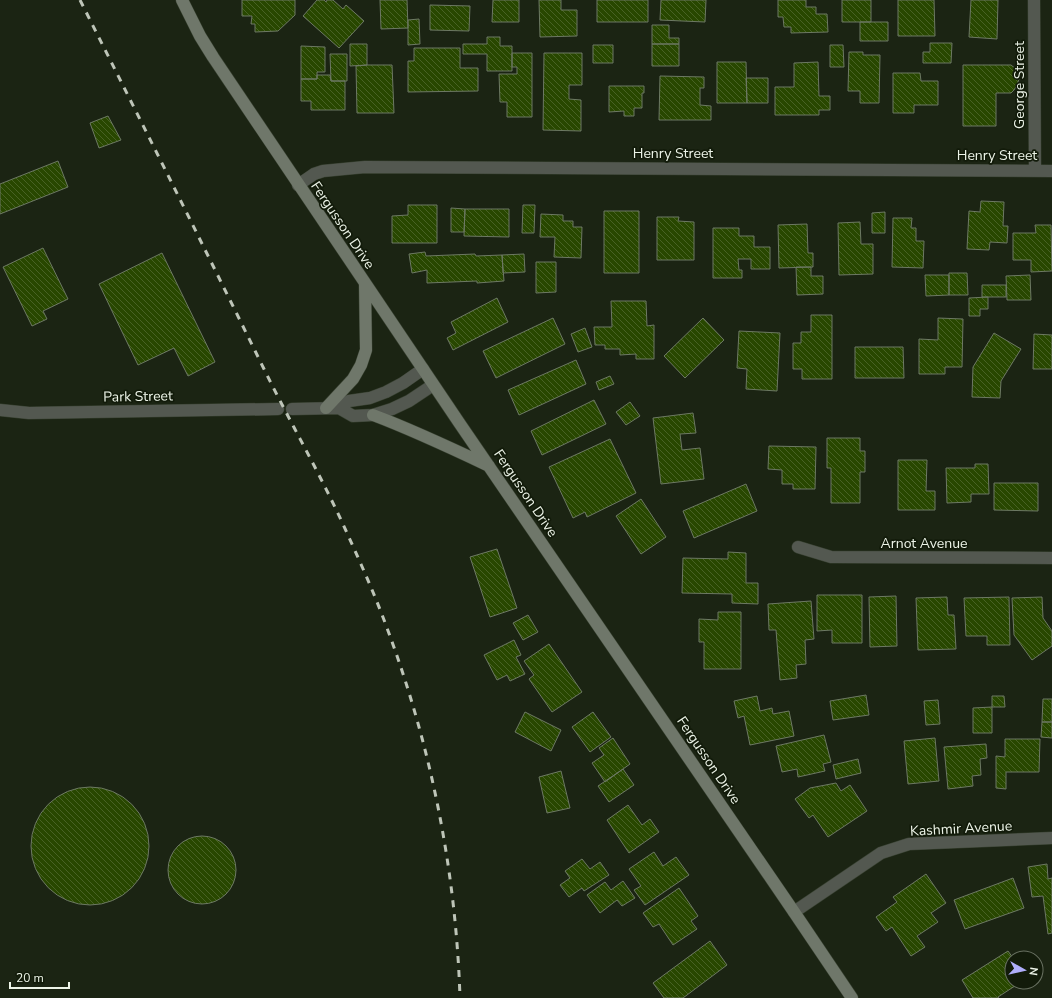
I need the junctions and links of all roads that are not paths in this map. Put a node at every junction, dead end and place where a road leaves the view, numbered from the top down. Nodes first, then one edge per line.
1 (182, 0) edge
2 (1034, 0) edge
3 (1035, 171) junction
4 (1052, 171) edge
5 (298, 185) junction
6 (365, 285) junction
7 (423, 369) junction
8 (433, 385) junction
9 (326, 408) junction
10 (340, 408) junction
11 (278, 409) dead end
12 (292, 409) dead end
13 (0, 410) edge
14 (373, 415) junction
15 (490, 467) junction
16 (798, 547) dead end
17 (1052, 558) edge
18 (1052, 838) edge
19 (794, 912) junction
20 (852, 998) edge

1 - 5 main road, Fergusson Drive
2 - 3 street, George Street
3 - 4 street, Henry Street
3 - 5 street, Henry Street
5 - 6 main road, Fergusson Drive
6 - 7 main road, Fergusson Drive
6 - 9 main road
7 - 8 main road, Fergusson Drive
7 - 10 street
8 - 14 street
8 - 15 main road, Fergusson Drive
9 - 10 street
9 - 12 street
10 - 14 street
11 - 13 street, Park Street
14 - 15 main road
15 - 19 main road, Fergusson Drive
16 - 17 street, Arnot Avenue
18 - 19 street, Kashmir Avenue
19 - 20 main road, Fergusson Drive

